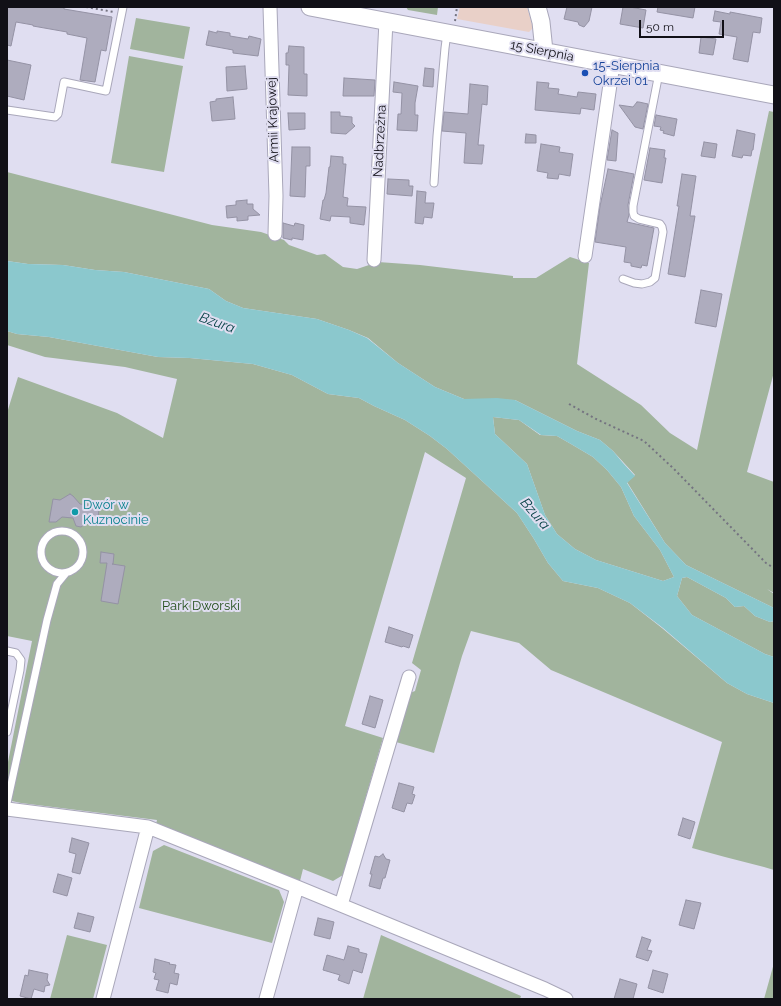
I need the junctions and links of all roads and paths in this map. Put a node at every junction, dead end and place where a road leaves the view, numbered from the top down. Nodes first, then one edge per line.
1 (86, 7) edge
2 (270, 7) edge
3 (310, 7) edge
4 (457, 7) edge
5 (537, 7) edge
6 (336, 9) edge
7 (122, 10) edge
8 (386, 21) junction
9 (451, 27) junction
10 (544, 51) junction
11 (613, 64) junction
12 (659, 73) junction
13 (774, 94) edge
14 (7, 110) edge
15 (434, 183) dead end
16 (275, 234) dead end
17 (585, 256) dead end
18 (374, 260) dead end
19 (623, 279) dead end
20 (569, 404) dead end
21 (774, 568) edge
22 (53, 571) junction
23 (66, 573) junction
24 (56, 584) junction
25 (7, 651) edge
26 (409, 677) dead end
27 (7, 732) edge
28 (7, 803) edge
29 (7, 809) edge
30 (148, 827) junction
31 (298, 887) junction
32 (341, 905) junction
33 (103, 999) edge
34 (266, 999) edge
35 (566, 999) edge

1 - 7 path
2 - 16 street, Armii Krajowej
3 - 6 street, 15 Sierpnia
4 - 9 path
5 - 10 street
6 - 8 street, 15 Sierpnia
7 - 14 lane
8 - 9 street, 15 Sierpnia
8 - 18 street, Nadbrzeżna
9 - 10 street, 15 Sierpnia
9 - 15 lane
10 - 11 street, 15 Sierpnia
11 - 12 street, 15 Sierpnia
11 - 17 street
12 - 13 street, 15 Sierpnia
12 - 19 lane
20 - 21 path
22 - 23 lane
22 - 23 lane
22 - 24 lane
23 - 24 lane
24 - 28 lane
25 - 27 lane
26 - 32 street
29 - 30 street
30 - 31 street
30 - 33 street
31 - 32 street
31 - 34 street
32 - 35 street

